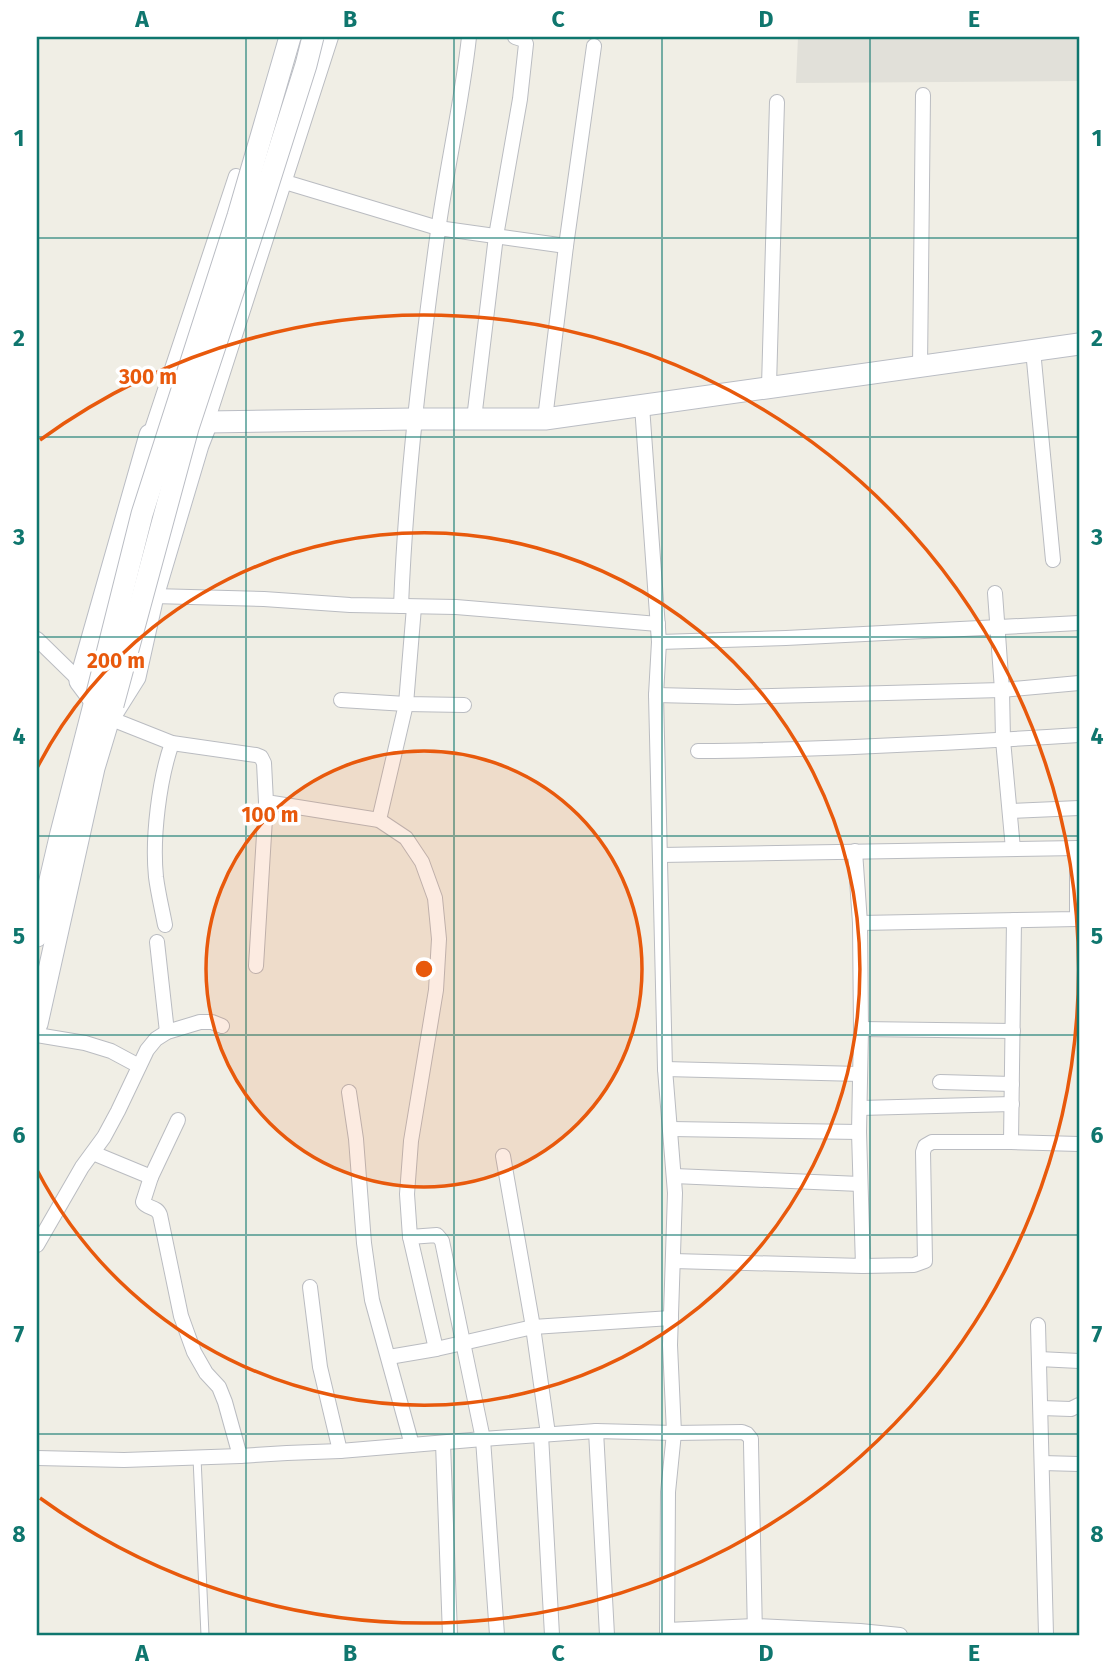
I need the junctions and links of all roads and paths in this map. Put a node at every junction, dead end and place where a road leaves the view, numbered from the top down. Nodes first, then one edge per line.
1 (290, 37) edge
2 (313, 37) edge
3 (331, 37) edge
4 (469, 37) edge
5 (515, 37) edge
6 (594, 46) dead end
7 (923, 95) dead end
8 (777, 102) dead end
9 (236, 176) dead end
10 (285, 181) junction
11 (438, 228) junction
12 (496, 236) junction
13 (566, 246) junction
14 (1079, 344) edge
15 (1033, 349) junction
16 (920, 366) junction
17 (769, 386) junction
18 (642, 406) junction
19 (414, 419) junction
20 (474, 419) junction
21 (545, 419) junction
22 (207, 422) junction
23 (150, 435) junction
24 (1054, 560) dead end
25 (995, 593) dead end
26 (153, 596) junction
27 (407, 606) junction
28 (658, 624) junction
29 (1079, 624) edge
30 (998, 627) junction
31 (37, 639) edge
32 (659, 642) junction
33 (80, 681) junction
34 (1079, 683) edge
35 (1002, 690) junction
36 (656, 695) junction
37 (341, 700) dead end
38 (406, 704) junction
39 (103, 705) junction
40 (464, 705) dead end
41 (1079, 735) edge
42 (1003, 740) junction
43 (172, 743) junction
44 (698, 751) dead end
45 (266, 803) junction
46 (1079, 808) edge
47 (1011, 811) junction
48 (379, 820) junction
49 (1078, 848) edge
50 (1013, 849) junction
51 (855, 851) junction
52 (661, 855) junction
53 (1078, 919) edge
54 (1014, 920) junction
55 (860, 923) junction
56 (165, 925) dead end
57 (37, 936) edge
58 (158, 942) dead end
59 (256, 966) dead end
60 (37, 1024) edge
61 (222, 1026) dead end
62 (861, 1029) junction
63 (1013, 1031) junction
64 (167, 1032) junction
65 (37, 1035) edge
66 (139, 1066) junction
67 (665, 1069) junction
68 (860, 1074) junction
69 (940, 1082) dead end
70 (1012, 1084) junction
71 (349, 1092) dead end
72 (1012, 1104) junction
73 (860, 1108) junction
74 (178, 1120) dead end
75 (671, 1129) junction
76 (859, 1132) junction
77 (1011, 1142) junction
78 (1079, 1144) edge
79 (93, 1153) junction
80 (503, 1156) dead end
81 (674, 1176) junction
82 (151, 1177) junction
83 (860, 1184) junction
84 (410, 1237) junction
85 (37, 1245) edge
86 (673, 1261) junction
87 (863, 1266) junction
88 (310, 1287) dead end
89 (671, 1318) junction
90 (1038, 1325) dead end
91 (533, 1327) junction
92 (462, 1343) junction
93 (436, 1349) junction
94 (388, 1357) junction
95 (1039, 1359) junction
96 (1079, 1361) edge
97 (1079, 1405) edge
98 (1041, 1408) junction
99 (596, 1431) junction
100 (674, 1433) junction
101 (544, 1434) junction
102 (483, 1438) junction
103 (443, 1443) junction
104 (412, 1445) junction
105 (340, 1451) junction
106 (240, 1456) junction
107 (37, 1458) edge
108 (197, 1458) junction
109 (1042, 1464) junction
110 (1079, 1464) edge
111 (755, 1630) edge
112 (667, 1633) edge
113 (205, 1635) edge
114 (450, 1635) edge
115 (498, 1635) edge
116 (552, 1635) edge
117 (607, 1635) edge
118 (900, 1635) edge
119 (1046, 1635) edge

1 - 39 main road, bridge
2 - 39 main road, bridge
3 - 10 street
4 - 11 street
5 - 12 street
6 - 13 street
7 - 16 street
8 - 17 street
9 - 23 street
10 - 11 street
10 - 22 street
11 - 12 street
11 - 19 street
12 - 13 street
12 - 20 street
13 - 21 street
14 - 15 main road
15 - 16 main road
15 - 24 street
16 - 17 main road
17 - 18 main road
18 - 21 main road
18 - 28 street
19 - 20 main road
19 - 22 main road
19 - 27 street
20 - 21 main road
22 - 23 main road
22 - 26 main road
23 - 33 main road
25 - 30 street
26 - 27 street
26 - 39 main road
27 - 28 street
27 - 38 street
28 - 32 street
29 - 30 street
30 - 32 street
30 - 35 street
31 - 33 street
32 - 36 street
33 - 39 main road
34 - 35 street
35 - 36 street
35 - 42 street
36 - 52 street
37 - 38 street
38 - 40 street
38 - 48 street
39 - 43 street
39 - 57 main road
39 - 60 main road
41 - 42 street
42 - 44 street
42 - 47 street
43 - 45 street
43 - 56 street
45 - 48 street
45 - 59 street
46 - 47 street
47 - 50 street
48 - 84 street
49 - 50 street
49 - 53 street
50 - 51 street
51 - 52 street
51 - 55 street
52 - 67 street
53 - 54 street
54 - 55 street
54 - 63 street
55 - 62 street
58 - 64 street
61 - 64 street
62 - 63 street
62 - 68 street
63 - 70 street
64 - 66 street
65 - 66 street
66 - 79 street
67 - 68 street
67 - 75 street
68 - 73 street
69 - 70 street
70 - 72 street
71 - 94 street
72 - 73 street
72 - 77 street
73 - 76 street
74 - 82 street
75 - 76 street
75 - 81 street
76 - 83 street
77 - 78 street
77 - 87 street
79 - 82 street
79 - 85 street
80 - 91 street
81 - 83 street
81 - 86 street
82 - 106 street
83 - 87 street
84 - 92 street
84 - 93 street
86 - 87 street
86 - 89 street
88 - 105 street
89 - 91 street
89 - 100 street
90 - 95 street
91 - 92 street
91 - 101 street
92 - 93 street
92 - 102 street
93 - 94 street
94 - 104 street
95 - 96 street
95 - 98 street
97 - 98 street
98 - 109 street
99 - 100 street
99 - 101 street
99 - 117 street
100 - 111 street
100 - 112 street
101 - 102 street
101 - 116 street
102 - 103 street
102 - 115 street
103 - 104 street
103 - 114 street
104 - 105 street
105 - 106 street
106 - 108 street
107 - 108 street
108 - 113 lane
109 - 110 street
109 - 119 street
111 - 112 street
111 - 118 street

